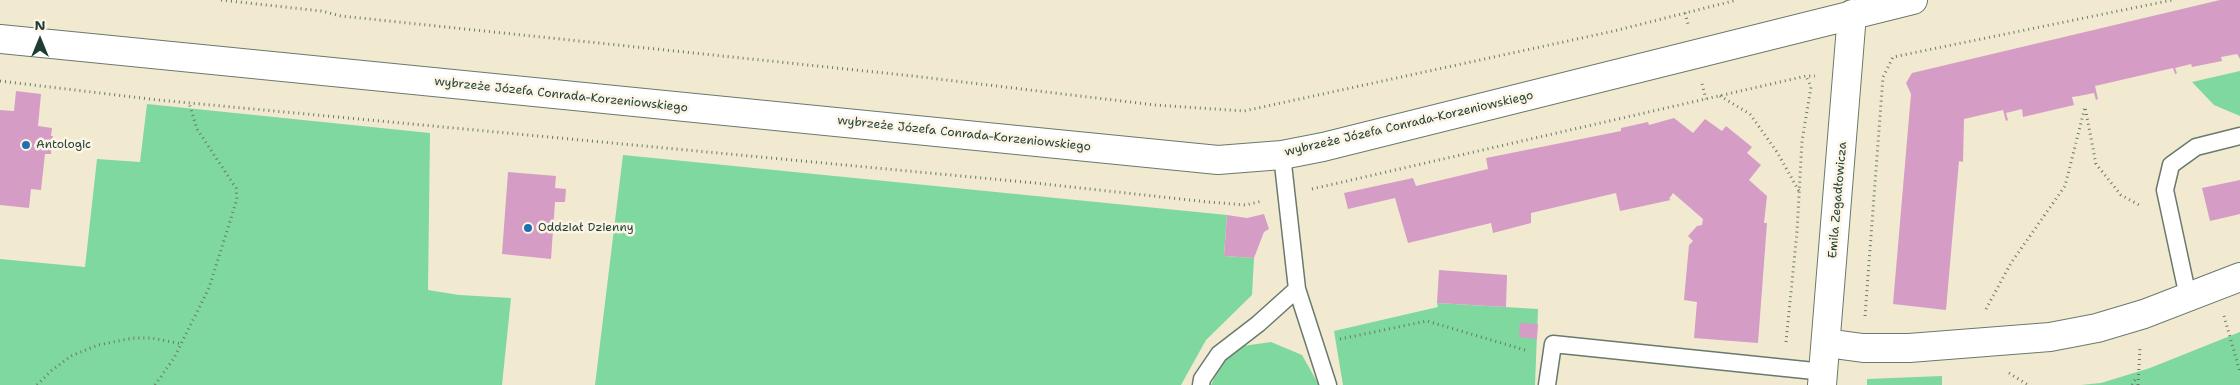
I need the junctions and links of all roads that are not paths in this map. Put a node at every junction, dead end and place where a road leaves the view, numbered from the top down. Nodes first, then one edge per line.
1 (1913, 0) edge
2 (1852, 14) junction
3 (0, 39) edge
4 (2240, 136) edge
5 (1282, 155) junction
6 (2228, 282) edge
7 (1297, 289) junction
8 (2188, 297) junction
9 (1826, 343) junction
10 (1823, 378) edge
11 (1201, 385) edge
12 (1328, 385) edge
13 (1547, 385) edge

1 - 2 street, wybrzeże Józefa Conrada-Korzeniowskiego
2 - 5 street, wybrzeże Józefa Conrada-Korzeniowskiego
2 - 9 street, Emila Zegadłowicza
3 - 5 street, wybrzeże Józefa Conrada-Korzeniowskiego
4 - 8 lane
5 - 7 lane
6 - 8 street
7 - 11 lane
7 - 12 lane
8 - 9 street
9 - 10 street, Emila Zegadłowicza
10 - 13 lane

